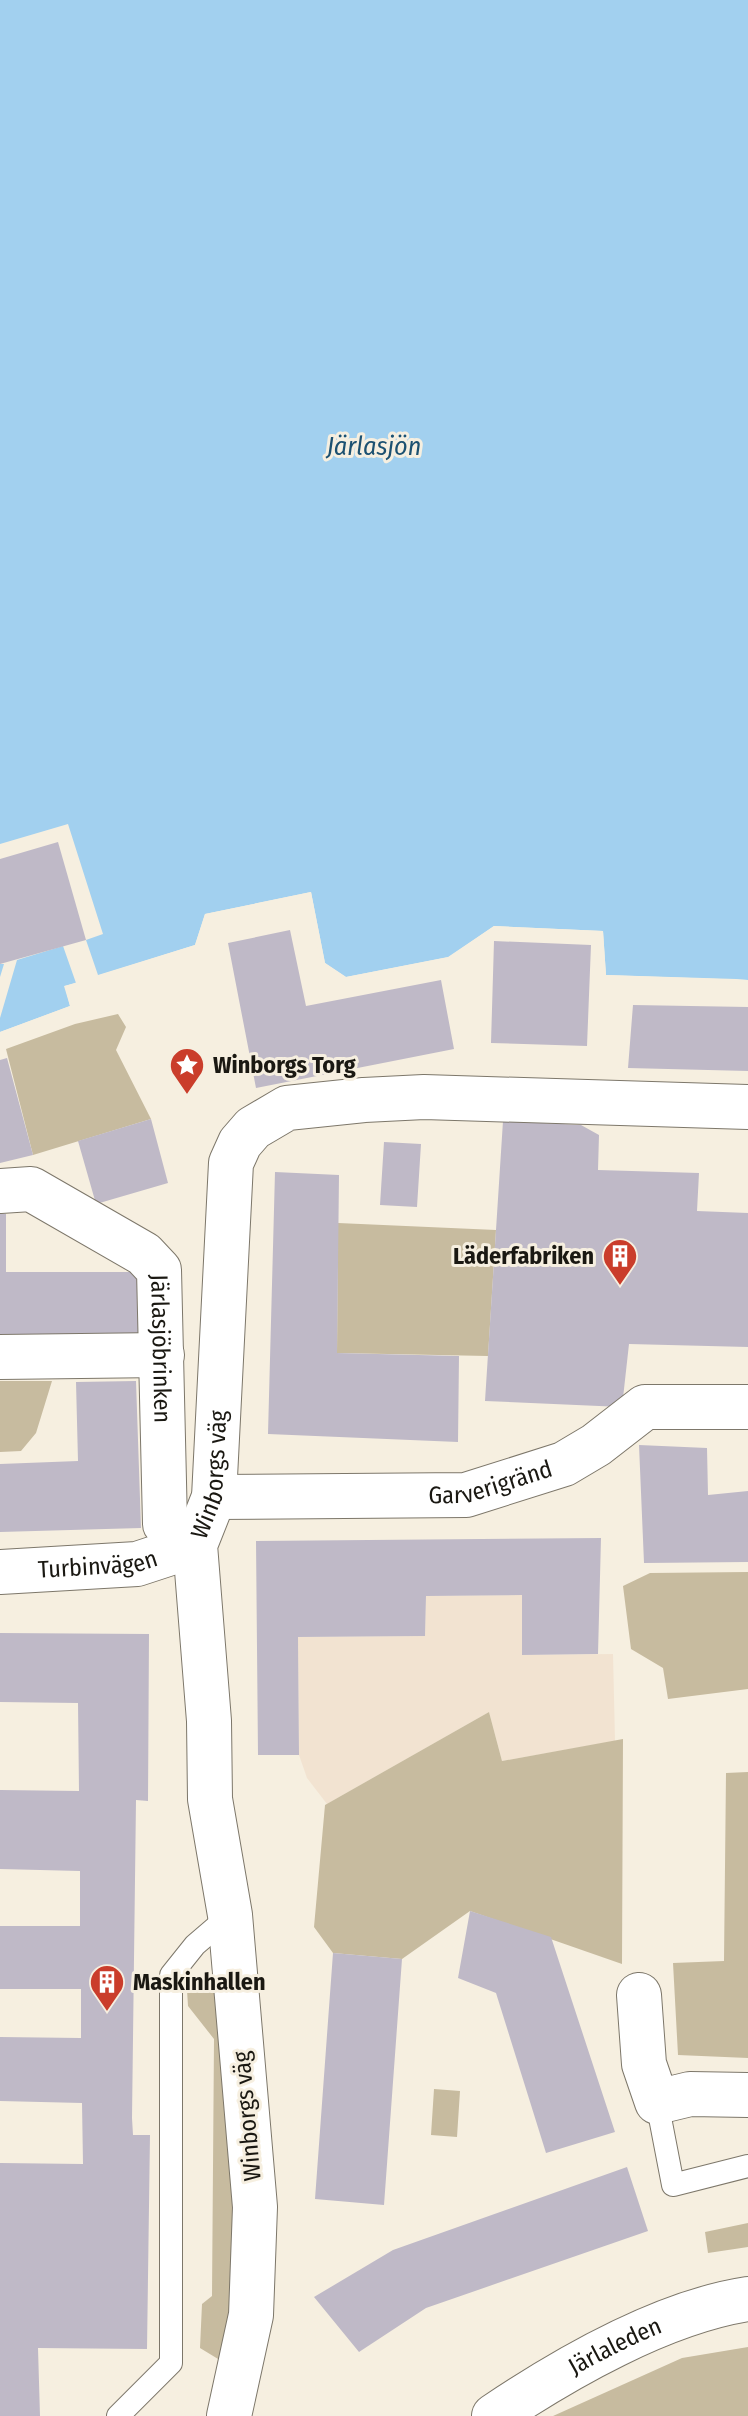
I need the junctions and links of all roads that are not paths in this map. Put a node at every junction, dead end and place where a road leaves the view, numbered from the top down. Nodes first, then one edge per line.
1 (748, 1107) edge
2 (0, 1191) edge
3 (162, 1355) junction
4 (0, 1357) edge
5 (748, 1407) edge
6 (214, 1497) junction
7 (195, 1545) junction
8 (0, 1572) edge
9 (230, 1915) junction
10 (639, 1995) dead end
11 (748, 2095) edge
12 (657, 2102) junction
13 (748, 2166) edge
14 (748, 2299) edge
15 (118, 2416) edge
16 (229, 2416) edge
17 (494, 2416) edge

1 - 6 street, Winborgs väg
2 - 3 street, Järlasjöbrinken
3 - 4 street
3 - 7 street, Järlasjöbrinken
5 - 6 street, Garverigränd
6 - 7 street, Winborgs väg
7 - 8 street, Turbinvägen
7 - 9 street, Winborgs väg
9 - 15 lane
9 - 16 street, Winborgs väg
10 - 12 street
11 - 12 street
12 - 13 lane
14 - 17 street, Järlaleden

